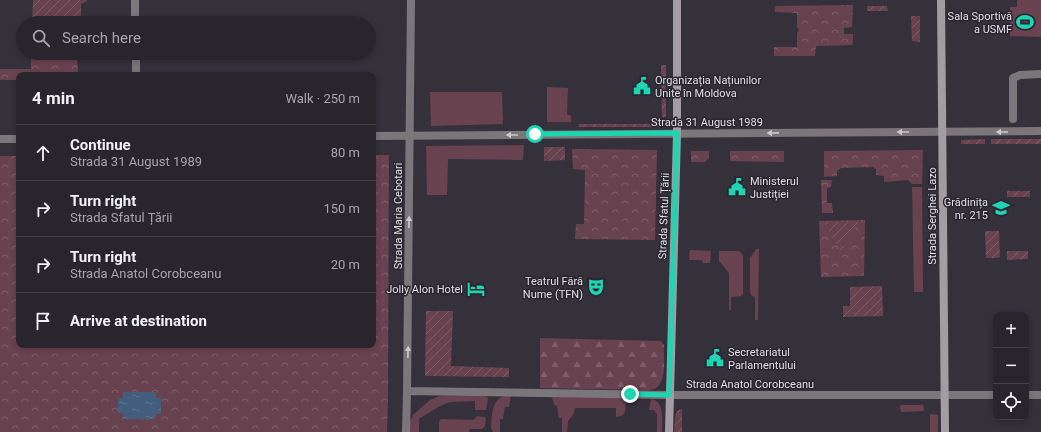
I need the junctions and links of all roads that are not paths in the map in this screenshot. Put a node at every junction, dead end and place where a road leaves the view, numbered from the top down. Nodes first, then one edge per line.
1 (135, 0) edge
2 (411, 0) edge
3 (677, 0) edge
4 (941, 0) edge
5 (136, 16) edge
6 (136, 60) edge
7 (136, 72) edge
8 (1037, 73) edge
9 (1013, 119) dead end
10 (1041, 131) edge
11 (942, 132) junction
12 (677, 133) junction
13 (376, 136) edge
14 (409, 136) junction
15 (16, 138) edge
16 (0, 139) edge
17 (407, 391) junction
18 (669, 395) junction
19 (945, 395) junction
20 (993, 395) edge
21 (1029, 395) edge
22 (1041, 395) edge
23 (406, 432) edge
24 (669, 432) edge
25 (945, 432) edge

1 - 5 street
2 - 14 street, Strada Maria Cebotari
3 - 12 main road, Strada Sfatul Țării
4 - 11 main road, Strada Serghei Lazo
6 - 7 street
8 - 9 street
10 -> 11 street, Strada 31 August 1989
11 -> 12 street, Strada 31 August 1989
11 - 19 main road, Strada Serghei Lazo
12 -> 14 street, Strada 31 August 1989
12 - 18 main road, Strada Sfatul Țării
13 - 14 street, Strada 31 August 1989
17 -> 14 street, Strada Maria Cebotari
15 - 16 street
17 - 18 street, Strada Anatol Corobceanu
17 - 23 street, Strada Maria Cebotari
18 - 19 street, Strada Anatol Corobceanu
18 - 24 main road, Strada Sfatul Țării
19 - 20 street, Strada Anatol Corobceanu
19 - 25 main road, Strada Serghei Lazo
21 - 22 street

